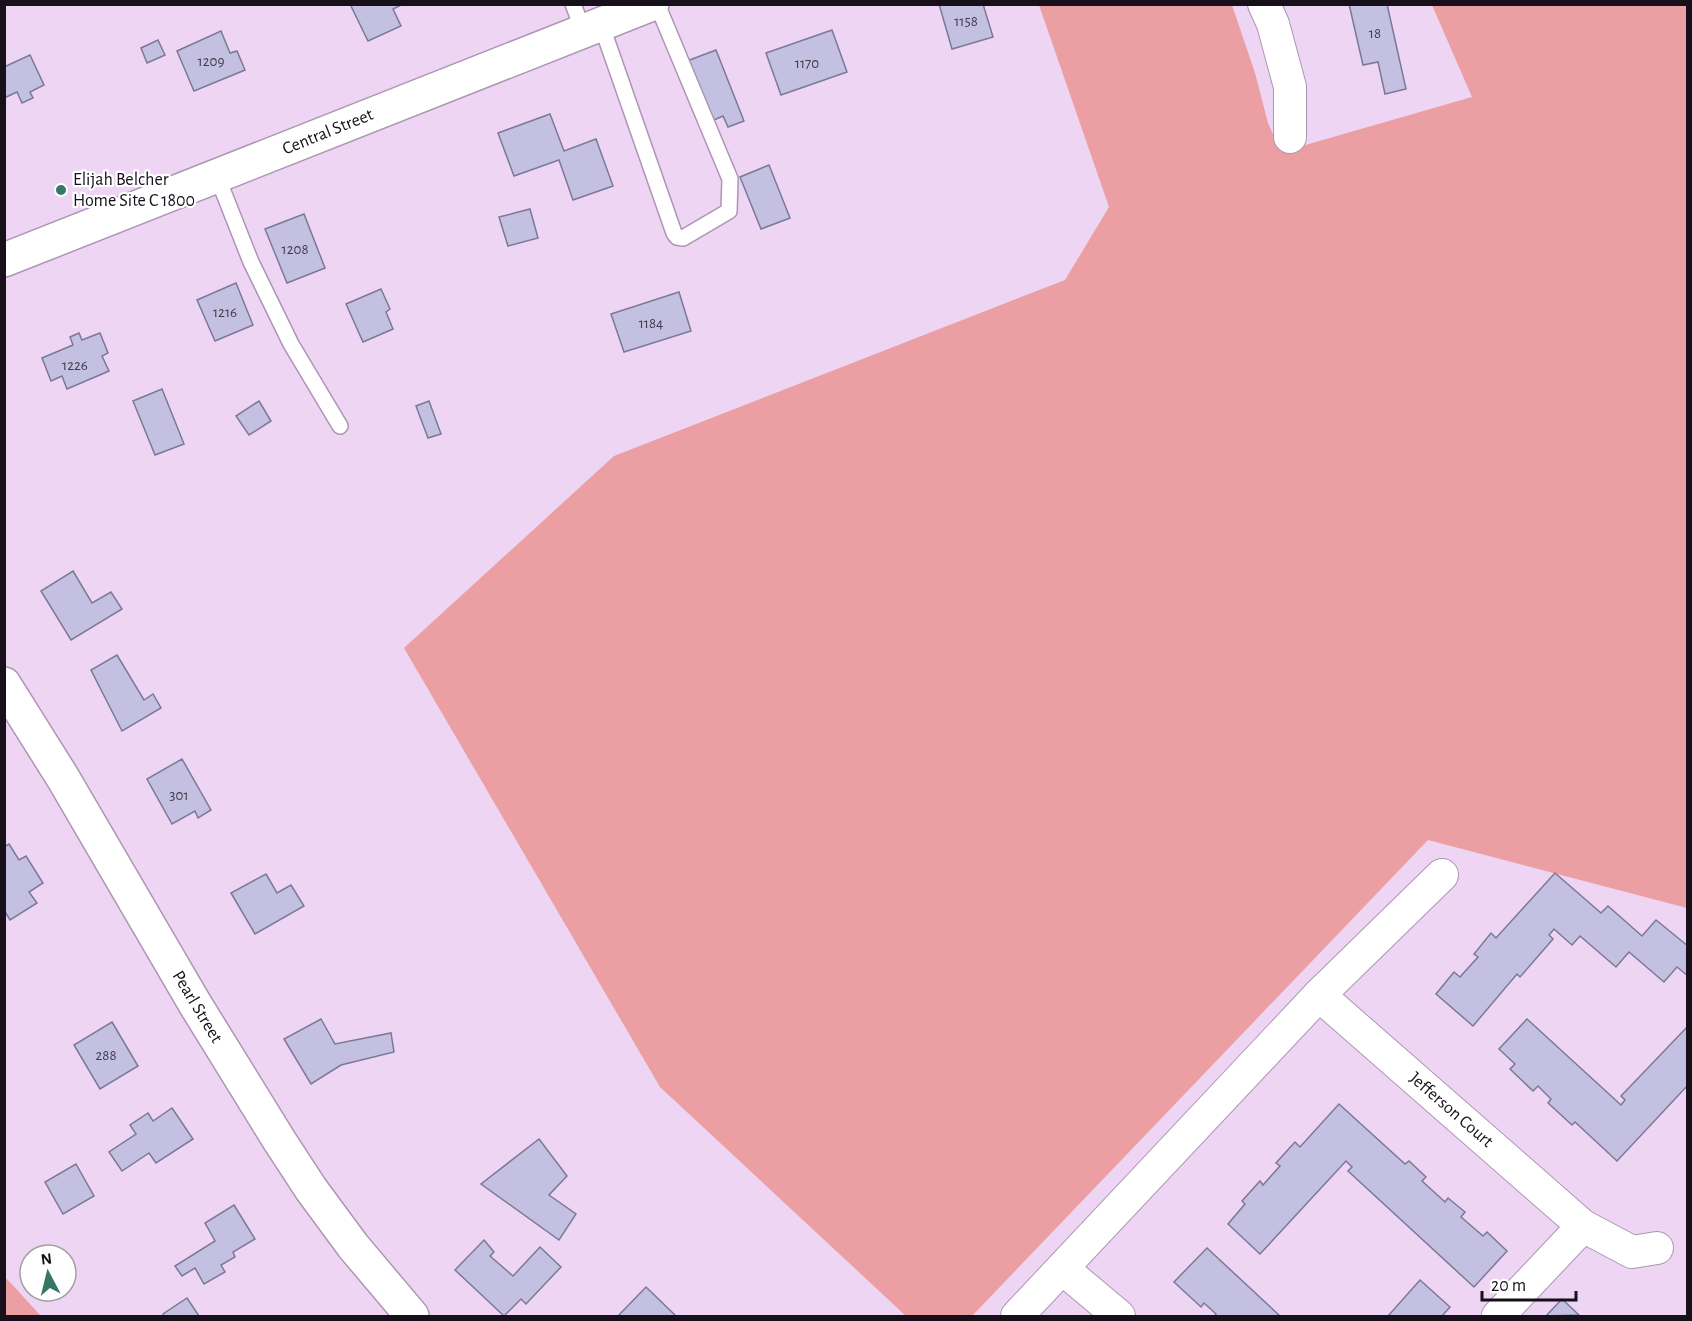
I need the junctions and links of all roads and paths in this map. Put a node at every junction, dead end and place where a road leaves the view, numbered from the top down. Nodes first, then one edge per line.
1 (652, 4) edge
2 (657, 4) edge
3 (1264, 4) edge
4 (586, 19) edge
5 (1290, 138) dead end
6 (217, 176) junction
7 (4, 260) edge
8 (340, 426) dead end
9 (4, 684) edge
10 (1442, 875) dead end
11 (1319, 995) junction
12 (1583, 1226) junction
13 (1657, 1248) dead end
14 (1063, 1269) junction
15 (412, 1317) edge
16 (1017, 1317) edge
17 (1119, 1317) edge
18 (1498, 1317) edge

1 - 4 main road, Central Street
2 - 4 lane
3 - 5 street
4 - 6 main road, Central Street
6 - 7 main road, Central Street
6 - 8 lane
9 - 15 main road, Pearl Street
10 - 11 street
11 - 12 street, Jefferson Court
11 - 14 street
12 - 13 street, Jefferson Court
12 - 18 street
14 - 16 street
14 - 17 street

